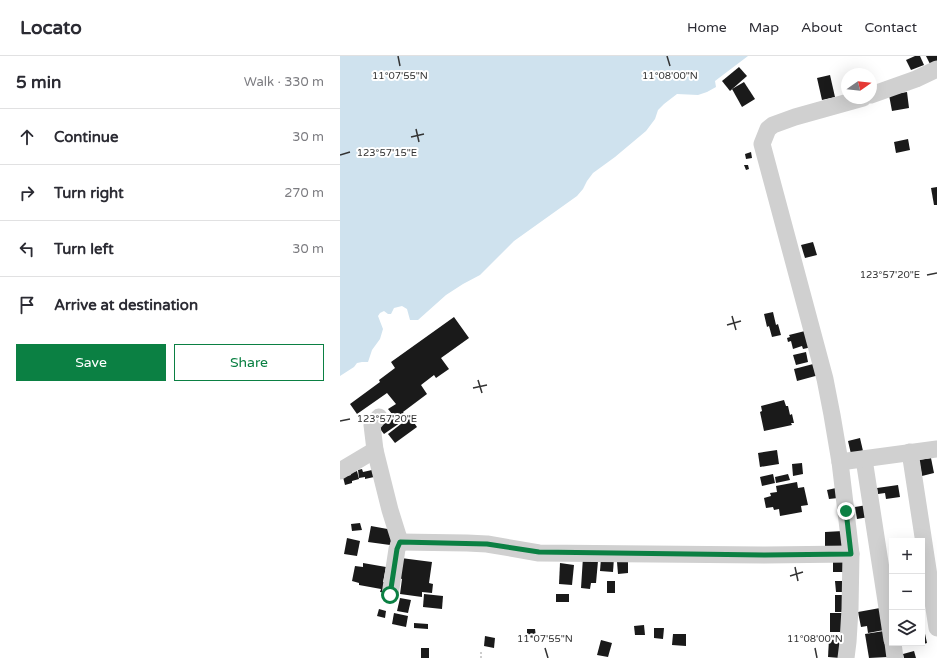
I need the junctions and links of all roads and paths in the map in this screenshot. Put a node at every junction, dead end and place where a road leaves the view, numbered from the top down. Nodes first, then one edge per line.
1 (937, 69) edge
2 (877, 93) edge
3 (842, 104) edge
4 (379, 417) dead end
5 (937, 449) edge
6 (375, 450) junction
7 (910, 452) junction
8 (864, 459) junction
9 (840, 462) junction
10 (340, 471) edge
11 (400, 542) junction
12 (851, 554) junction
13 (390, 595) dead end
14 (889, 621) edge
15 (937, 628) edge
16 (893, 646) edge
17 (481, 651) dead end
18 (481, 658) edge
19 (846, 658) edge
20 (895, 658) edge

1 - 2 street
3 - 9 street
4 - 6 street
5 - 7 street
6 - 10 street
6 - 11 street
7 - 8 street
7 - 15 street
8 - 9 street
8 - 14 street
9 - 12 street
11 - 12 street
11 - 13 street
12 - 19 street
16 - 20 street
17 - 18 path

